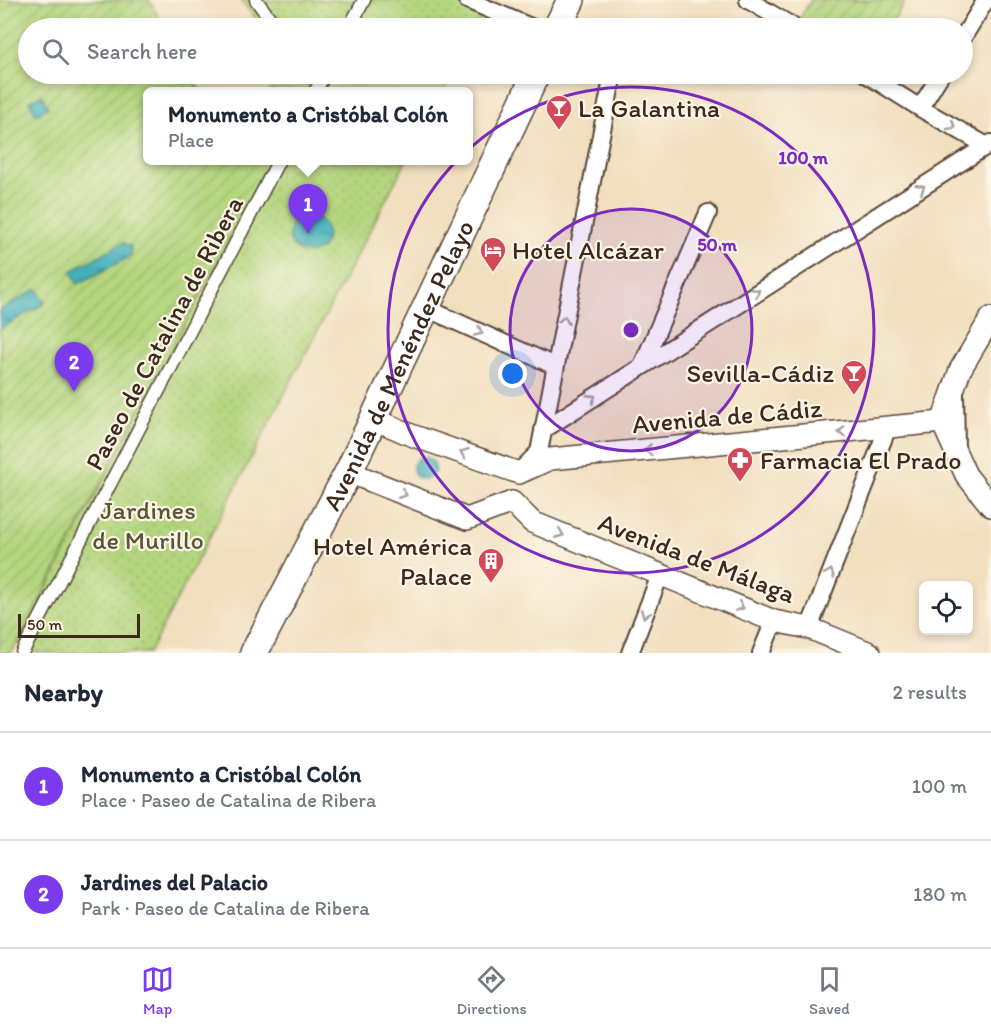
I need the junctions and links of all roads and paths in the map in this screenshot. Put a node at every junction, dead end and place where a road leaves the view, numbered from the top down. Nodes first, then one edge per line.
1 (256, 0) edge
2 (364, 0) edge
3 (467, 0) edge
4 (571, 0) edge
5 (748, 0) edge
6 (986, 0) edge
7 (270, 18) edge
8 (354, 18) edge
9 (509, 18) edge
10 (562, 18) edge
11 (778, 18) edge
12 (973, 22) edge
13 (531, 84) edge
14 (611, 84) edge
15 (882, 84) edge
16 (935, 84) edge
17 (920, 108) junction
18 (989, 145) edge
19 (276, 165) edge
20 (708, 213) dead end
21 (426, 308) junction
22 (991, 318) edge
23 (991, 331) edge
24 (644, 364) junction
25 (555, 366) junction
26 (955, 385) junction
27 (375, 419) junction
28 (942, 422) junction
29 (888, 428) junction
30 (543, 430) junction
31 (956, 454) junction
32 (350, 470) junction
33 (519, 473) junction
34 (991, 492) edge
35 (512, 502) junction
36 (991, 506) edge
37 (660, 575) junction
38 (774, 621) junction
39 (809, 628) junction
40 (22, 653) edge
41 (254, 653) edge
42 (630, 653) edge
43 (761, 653) edge
44 (870, 653) edge

1 - 7 street
2 - 8 street
3 - 9 street
4 - 10 main road
5 - 11 street
6 - 12 street
13 - 21 main road, Avenida de Menéndez Pelayo
25 -> 14 street
15 - 17 street
16 - 17 street
17 -> 18 street
24 -> 18 street
19 - 40 street, Paseo de Catalina de Ribera
20 - 24 street
21 -> 25 street
21 - 27 main road, Avenida de Menéndez Pelayo
22 - 26 street
23 - 26 street
30 -> 24 street
25 - 30 street
26 - 28 street
26 - 31 street
27 - 32 main road, Avenida de Menéndez Pelayo
33 -> 27 street
28 - 29 street, Avenida de Cádiz
28 - 31 street
29 -> 33 street, Avenida de Cádiz
39 -> 29 street
30 - 33 street
31 - 34 street
31 - 36 street
32 -> 35 street
32 - 41 main road, Avenida de Menéndez Pelayo
33 - 35 street
35 -> 37 street, Avenida de Málaga
37 -> 38 street, Avenida de Málaga
37 -> 42 street
38 - 39 street, Avenida de Málaga
38 - 43 street
39 - 44 street, Avenida de Málaga

